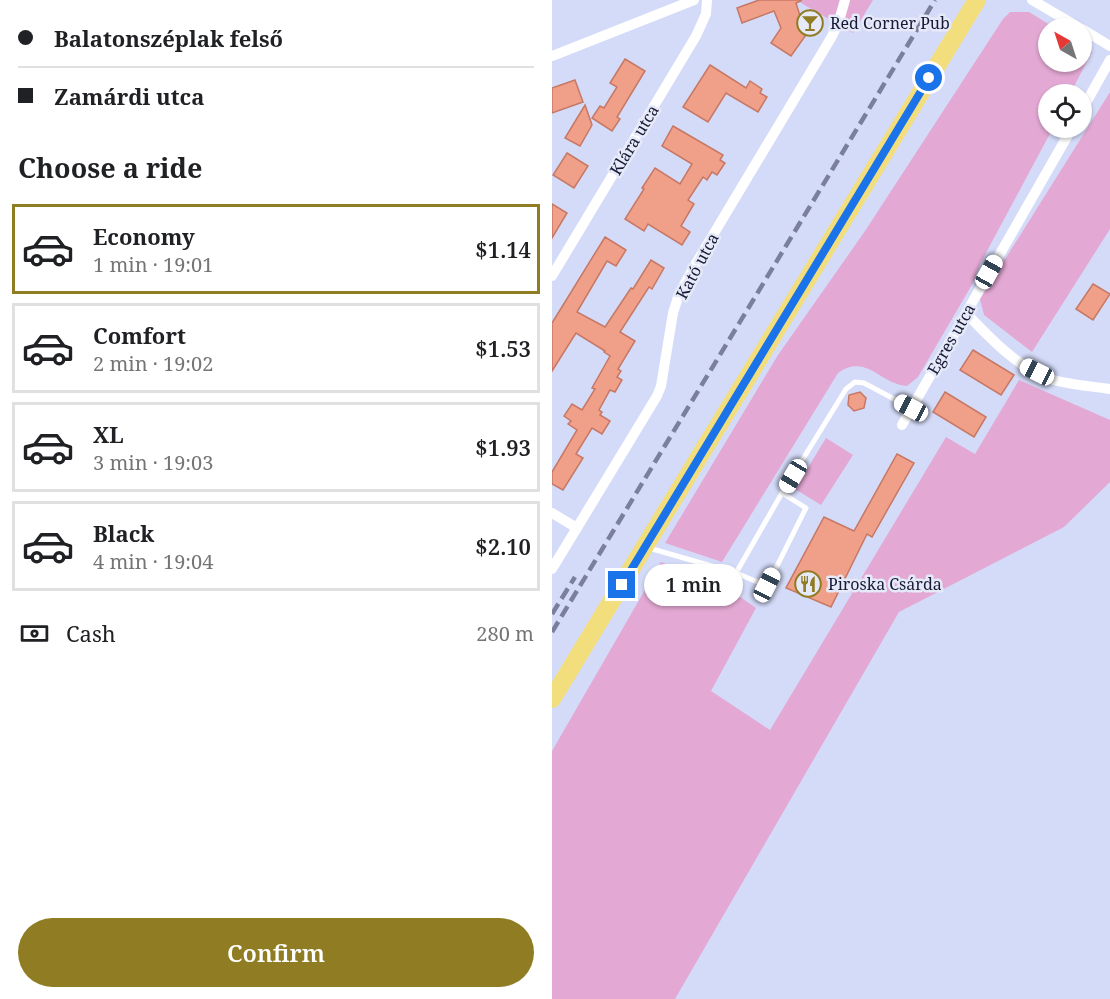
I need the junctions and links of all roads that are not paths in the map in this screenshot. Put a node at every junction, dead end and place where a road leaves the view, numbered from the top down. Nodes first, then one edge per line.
1 (694, 0) edge
2 (706, 0) edge
3 (845, 0) edge
4 (977, 0) edge
5 (1032, 0) edge
6 (1062, 18) edge
7 (1092, 35) edge
8 (1110, 46) edge
9 (552, 56) edge
10 (1110, 60) edge
11 (1092, 92) edge
12 (1066, 138) edge
13 (552, 276) edge
14 (966, 313) junction
15 (1110, 389) edge
16 (911, 408) junction
17 (902, 425) dead end
18 (782, 493) junction
19 (552, 513) edge
20 (577, 528) junction
21 (645, 546) junction
22 (552, 570) edge
23 (736, 573) junction
24 (552, 699) edge

1 - 9 street
2 - 13 street, Klára utca
3 - 20 street, Kató utca
4 - 21 main road
5 - 6 street
7 - 8 street
10 - 11 street
12 - 14 street, Egres utca
14 - 15 street
14 - 16 street, Egres utca
16 - 17 street, Egres utca
16 - 18 lane
18 - 23 lane
18 - 23 lane
19 - 20 street
20 - 22 street, Kató utca
21 - 23 lane
21 - 24 main road

